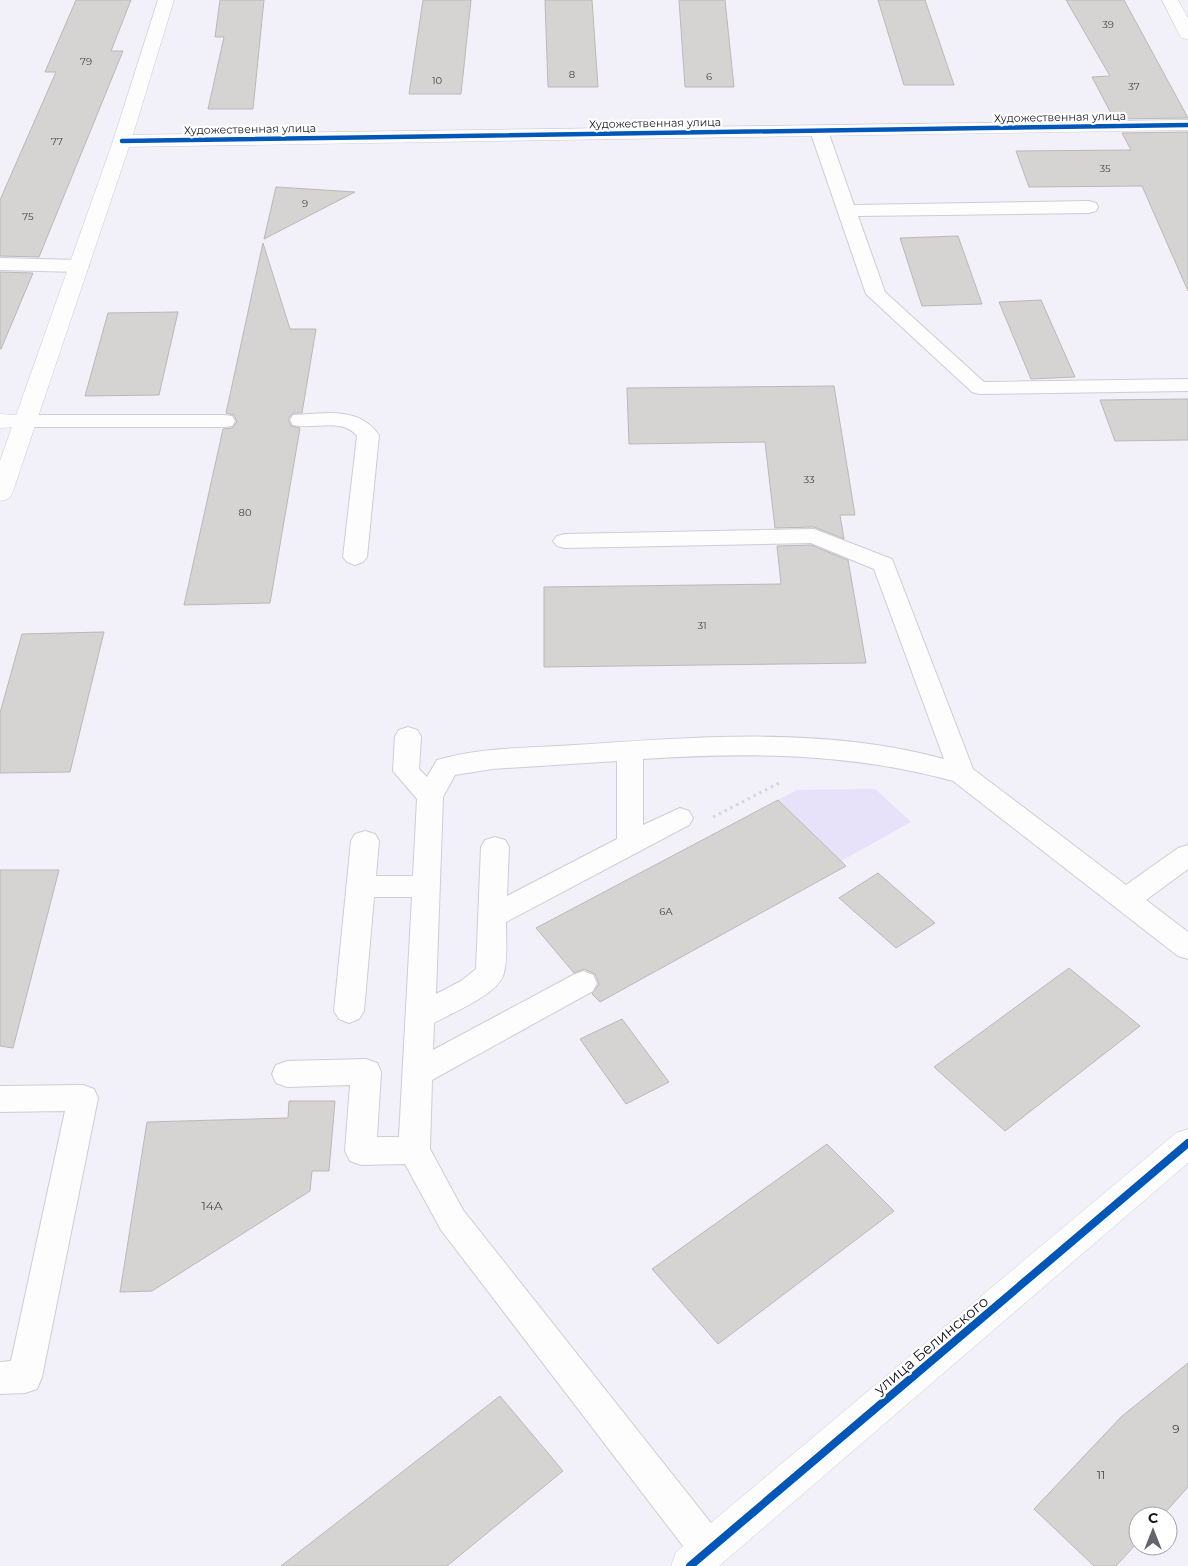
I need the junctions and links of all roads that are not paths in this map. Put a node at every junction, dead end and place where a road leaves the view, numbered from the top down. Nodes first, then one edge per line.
1 (166, 0) edge
2 (1170, 0) edge
3 (1188, 34) edge
4 (1188, 125) edge
5 (819, 131) junction
6 (122, 141) junction
7 (1089, 207) dead end
8 (847, 211) junction
9 (0, 264) edge
10 (79, 266) junction
11 (1188, 385) edge
12 (301, 420) dead end
13 (0, 421) edge
14 (25, 421) junction
15 (224, 421) dead end
16 (0, 494) edge
17 (565, 541) dead end
18 (355, 557) dead end
19 (408, 736) dead end
20 (630, 751) junction
21 (962, 774) junction
22 (430, 796) junction
23 (680, 818) road end
24 (366, 841) dead end
25 (630, 844) junction
26 (495, 847) dead end
27 (1188, 855) edge
28 (426, 886) junction
29 (361, 887) junction
30 (1127, 899) junction
31 (492, 916) junction
32 (1188, 948) edge
33 (583, 983) dead end
34 (349, 1011) dead end
35 (420, 1017) junction
36 (288, 1074) dead end
37 (417, 1074) junction
38 (0, 1099) edge
39 (1188, 1142) edge
40 (414, 1150) junction
41 (0, 1378) edge
42 (699, 1558) edge

1 - 6 street
2 - 3 street
4 - 5 street, Художественная улица
5 - 6 street, Художественная улица
5 - 8 lane
6 - 10 street
7 - 8 lane
8 - 11 lane
9 - 10 lane
10 - 14 street
12 - 18 lane
13 - 14 street
14 - 15 lane
14 - 16 street
17 - 21 lane
19 - 22 lane
20 - 21 lane
20 - 22 lane
20 - 25 lane
21 - 30 lane
22 - 28 lane
23 - 25 lane
24 - 29 lane
25 - 31 lane
26 - 31 lane
27 - 30 lane
28 - 29 lane
28 - 35 lane
29 - 34 lane
30 - 32 lane
31 - 35 lane
33 - 37 lane
35 - 37 lane
36 - 40 lane
37 - 40 lane
38 - 41 lane
39 - 42 street, улица Белинского
40 - 42 lane

